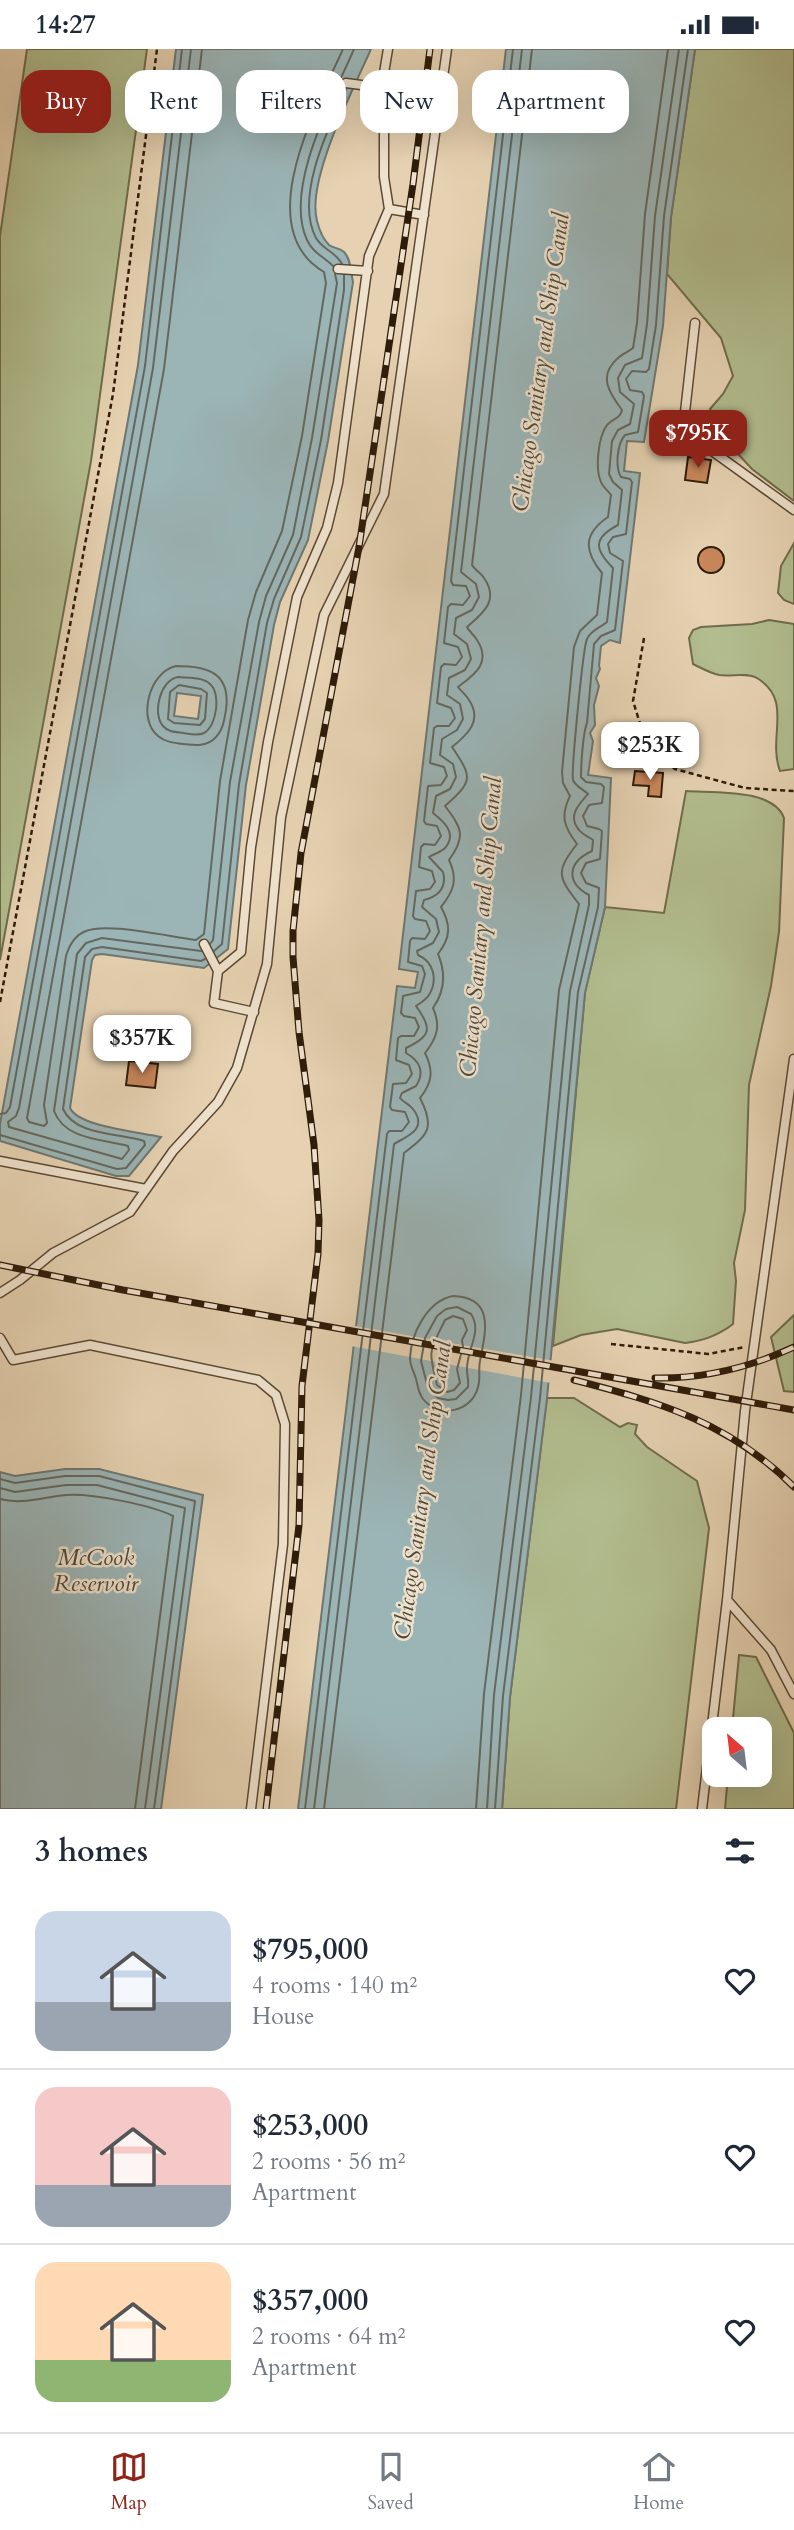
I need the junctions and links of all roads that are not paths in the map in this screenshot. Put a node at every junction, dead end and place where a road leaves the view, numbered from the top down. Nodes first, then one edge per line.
1 (388, 49) edge
2 (447, 49) edge
3 (386, 70) edge
4 (346, 83) dead end
5 (360, 85) edge
6 (384, 133) edge
7 (389, 209) junction
8 (424, 215) junction
9 (338, 269) dead end
10 (368, 271) junction
11 (695, 323) dead end
12 (794, 510) edge
13 (204, 944) dead end
14 (218, 971) junction
15 (254, 1012) junction
16 (794, 1059) edge
17 (0, 1161) edge
18 (146, 1189) junction
19 (0, 1293) edge
20 (0, 1338) edge
21 (727, 1600) junction
22 (794, 1694) edge
23 (251, 1809) edge
24 (702, 1809) edge

1 - 3 lane
2 - 8 lane
4 - 5 lane
6 - 7 lane
7 - 8 lane
7 - 10 lane
8 - 15 lane
9 - 10 lane
10 - 14 lane
11 - 12 lane
13 - 14 lane
14 - 15 lane
15 - 18 lane
16 - 21 lane
17 - 18 lane
18 - 19 lane
20 - 23 lane
21 - 22 lane
21 - 24 lane

